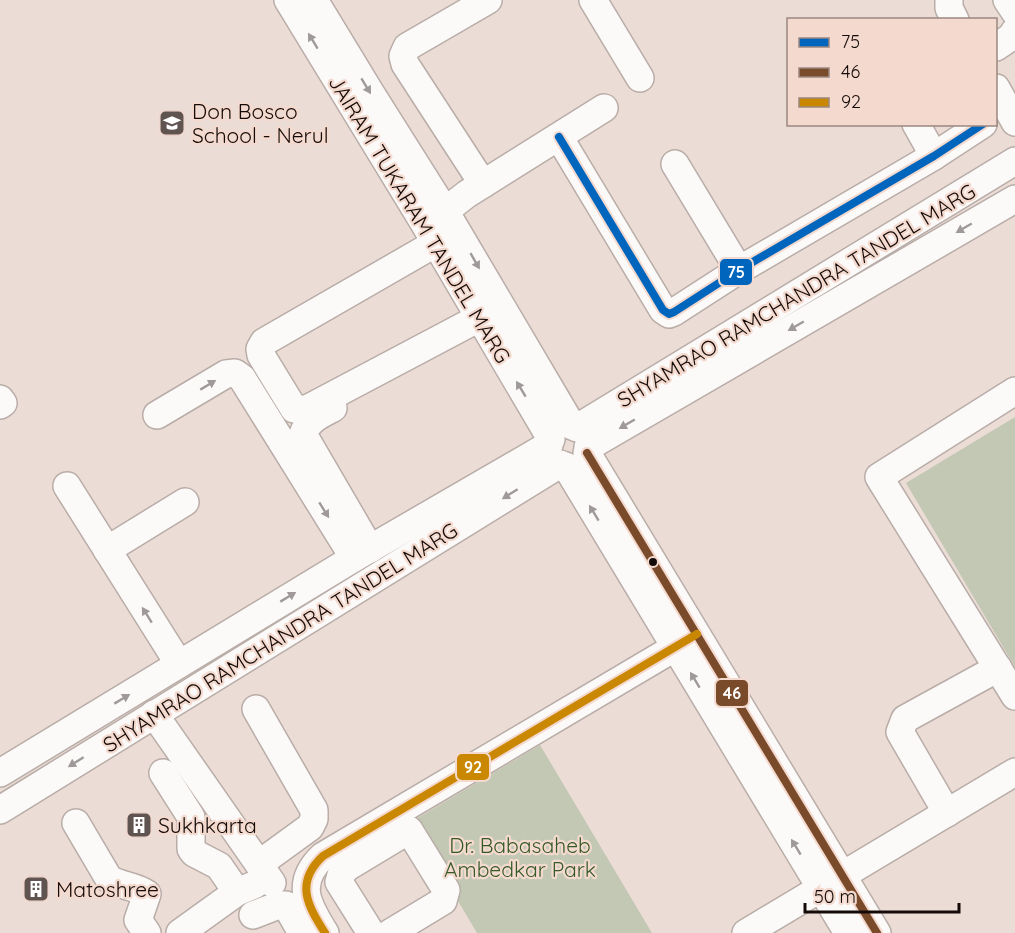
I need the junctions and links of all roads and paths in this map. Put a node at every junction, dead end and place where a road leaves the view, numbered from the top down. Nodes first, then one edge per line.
1 (288, 0) edge
2 (314, 0) edge
3 (488, 0) edge
4 (593, 0) edge
5 (949, 0) edge
6 (1007, 0) edge
7 (1015, 12) edge
8 (954, 18) edge
9 (1015, 31) edge
10 (997, 46) edge
11 (640, 78) dead end
12 (604, 108) dead end
13 (917, 126) edge
14 (979, 126) edge
15 (559, 137) junction
16 (934, 156) junction
17 (1015, 161) edge
18 (675, 165) dead end
19 (483, 184) junction
20 (1015, 199) edge
21 (435, 225) junction
22 (739, 270) junction
23 (481, 320) junction
24 (1015, 391) edge
25 (0, 399) edge
26 (0, 405) edge
27 (157, 415) dead end
28 (569, 446) junction
29 (67, 486) dead end
30 (185, 502) dead end
31 (107, 550) junction
32 (362, 553) junction
33 (686, 641) junction
34 (179, 664) junction
35 (998, 668) junction
36 (1015, 696) edge
37 (256, 709) dead end
38 (154, 714) junction
39 (1015, 772) edge
40 (0, 773) edge
41 (163, 773) dead end
42 (0, 810) edge
43 (947, 813) junction
44 (404, 820) junction
45 (76, 824) dead end
46 (265, 874) junction
47 (308, 878) junction
48 (832, 882) junction
49 (237, 892) junction
50 (455, 910) dead end
51 (253, 915) dead end
52 (147, 933) edge
53 (180, 933) edge
54 (302, 933) edge
55 (325, 933) edge
56 (371, 933) edge
57 (390, 933) edge
58 (414, 933) edge
59 (746, 933) edge
60 (848, 933) edge
61 (877, 933) edge

21 -> 1 street, JAIRAM TUKARAM TANDEL MARG
2 -> 21 street, JAIRAM TUKARAM TANDEL MARG
3 - 19 street
4 - 11 street
5 - 8 street
6 - 7 street
9 - 10 street
12 - 15 street
13 - 16 street
14 - 16 street
15 - 19 street
15 - 22 street
16 - 22 street
17 - 28 street, SHYAMRAO RAMCHANDRA TANDEL MARG
18 - 22 street
19 - 21 street
20 -> 28 street, SHYAMRAO RAMCHANDRA TANDEL MARG
21 - 23 street, JAIRAM TUKARAM TANDEL MARG
21 - 23 street
21 -> 28 street, JAIRAM TUKARAM TANDEL MARG
28 -> 23 street, JAIRAM TUKARAM TANDEL MARG
23 - 32 street
24 - 35 street
25 - 26 street
27 -> 32 street
28 - 32 street, SHYAMRAO RAMCHANDRA TANDEL MARG
28 - 33 street, JAIRAM TUKARAM TANDEL MARG
28 -> 38 street, SHYAMRAO RAMCHANDRA TANDEL MARG
29 - 31 street
30 - 31 street
34 -> 31 street
34 -> 32 street, SHYAMRAO RAMCHANDRA TANDEL MARG
33 - 44 street
33 - 48 street, JAIRAM TUKARAM TANDEL MARG
40 -> 34 street, SHYAMRAO RAMCHANDRA TANDEL MARG
35 - 36 street
35 - 43 street
37 - 46 street
38 -> 42 street, SHYAMRAO RAMCHANDRA TANDEL MARG
38 - 46 street
39 - 43 street
41 - 49 street
43 - 48 street
44 - 47 street
44 - 56 street
44 - 57 street
45 - 52 street
46 - 47 street
46 - 49 street
47 - 55 street
48 - 59 street
48 - 60 street, JAIRAM TUKARAM TANDEL MARG
48 - 61 street, JAIRAM TUKARAM TANDEL MARG
49 - 53 street
50 - 58 street
51 - 54 street

